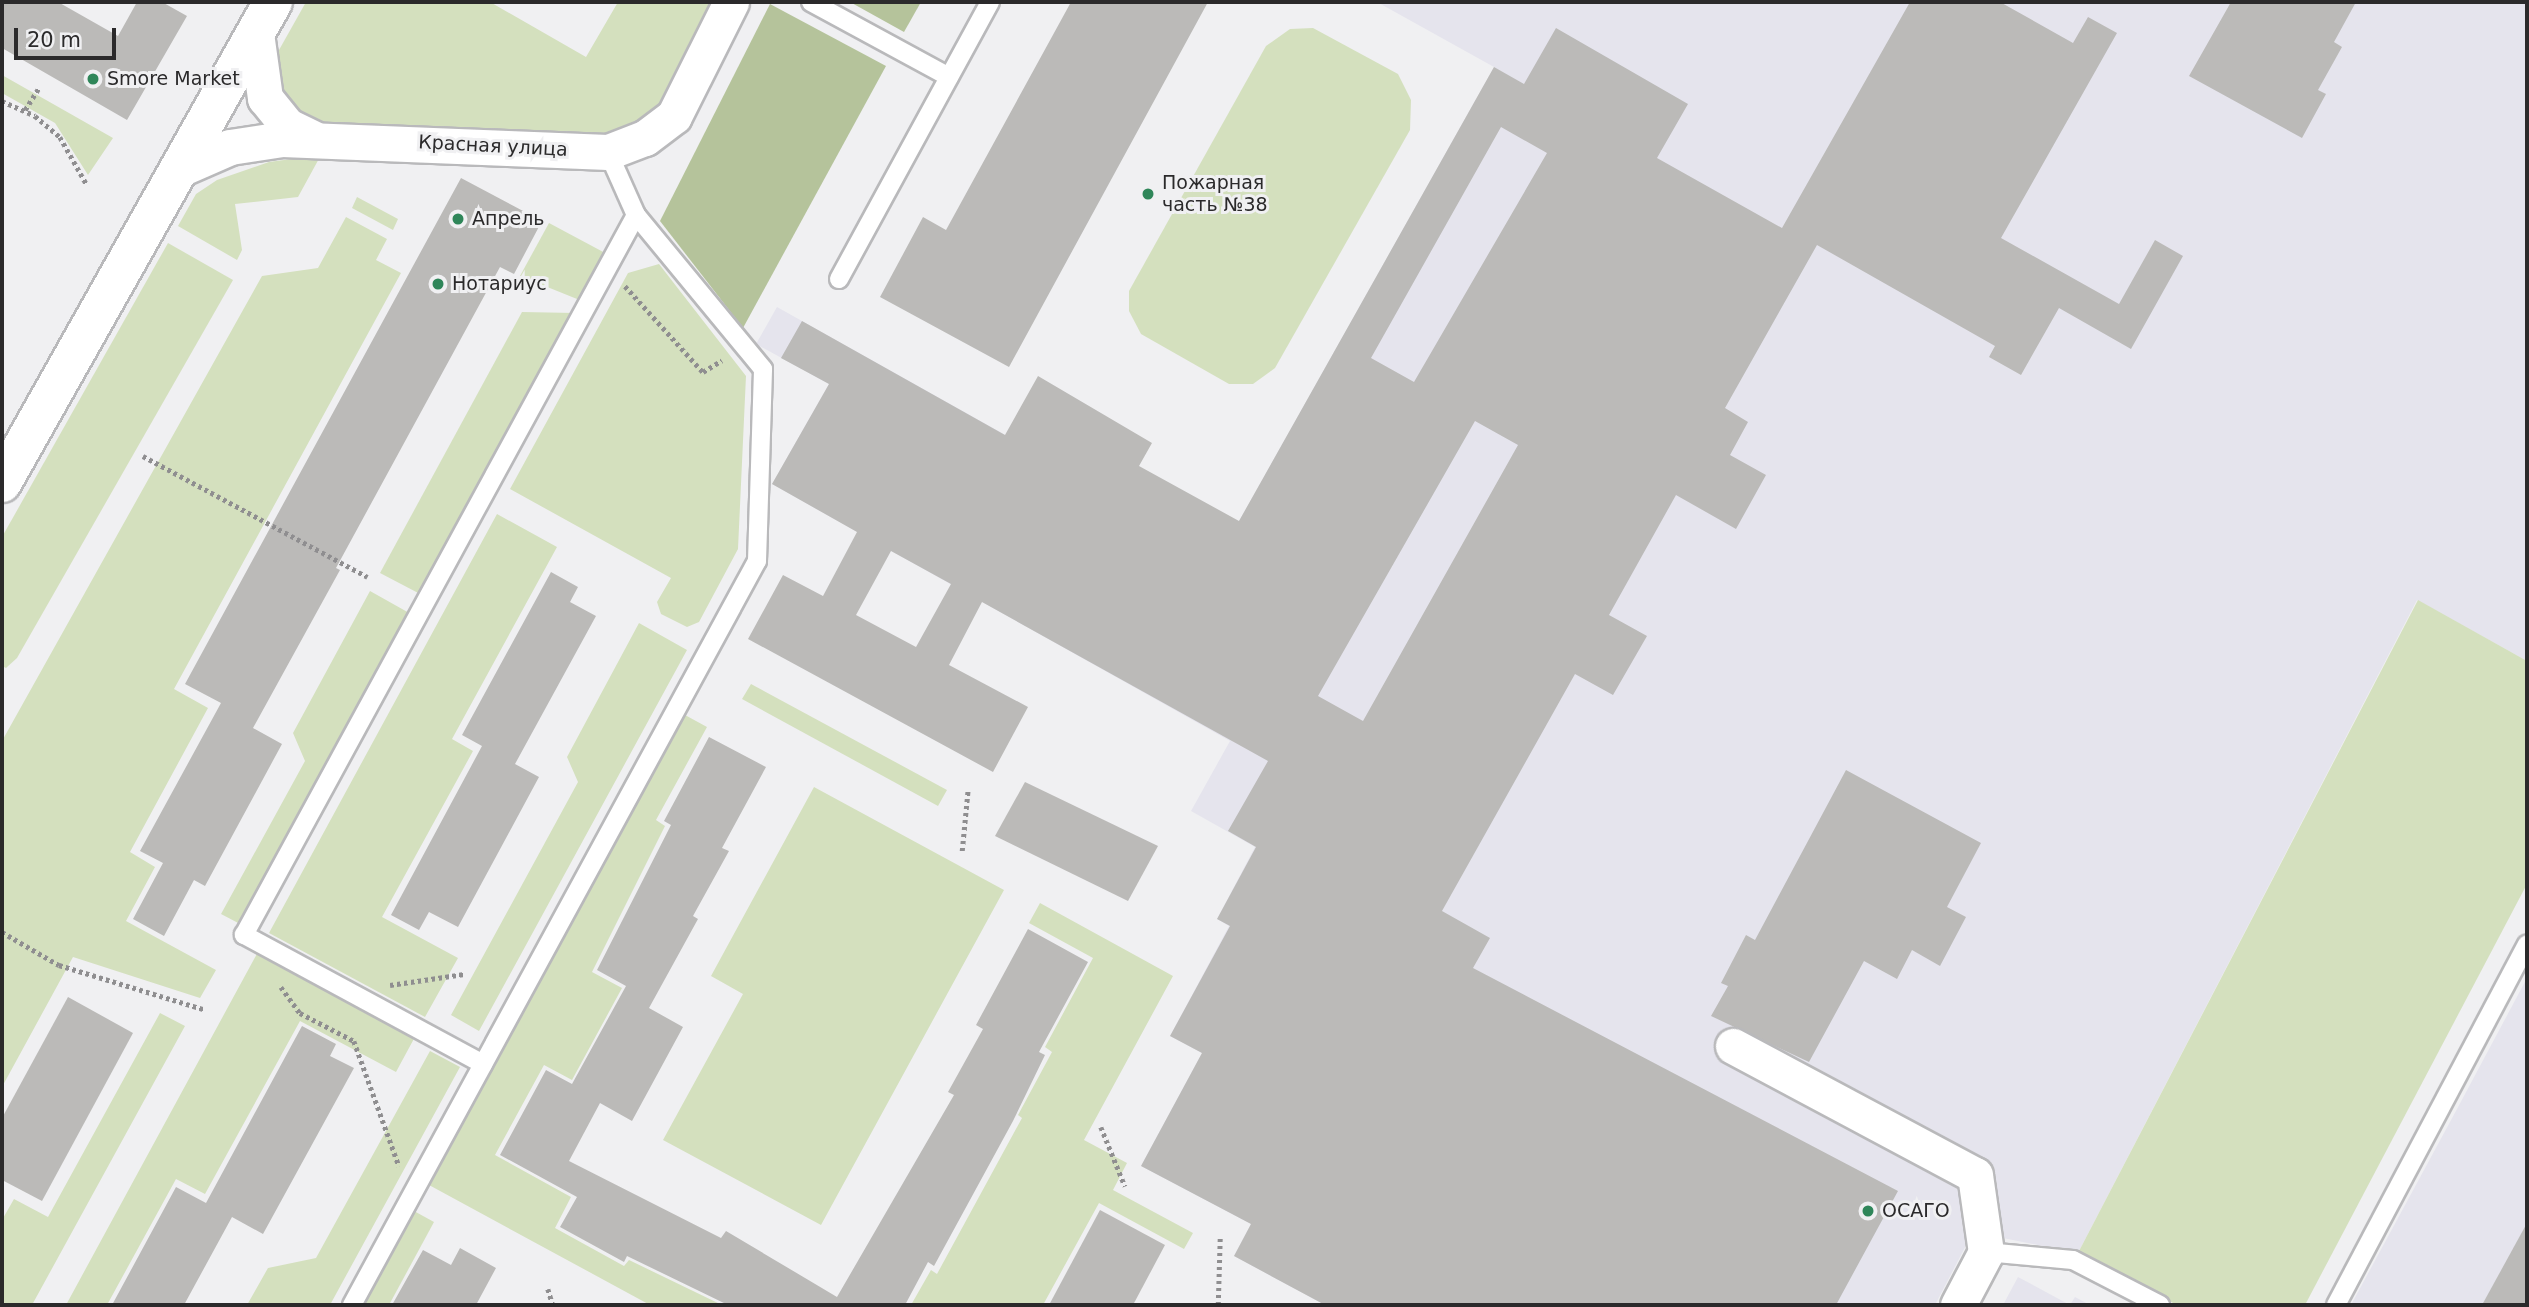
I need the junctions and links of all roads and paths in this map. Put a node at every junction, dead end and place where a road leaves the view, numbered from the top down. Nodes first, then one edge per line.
1 (731, 2) edge
2 (811, 2) edge
3 (990, 2) edge
4 (265, 17) edge
5 (949, 77) junction
6 (38, 89) dead end
7 (2, 101) edge
8 (25, 110) junction
9 (313, 138) junction
10 (608, 152) junction
11 (180, 169) junction
12 (86, 186) dead end
13 (636, 215) junction
14 (607, 267) junction
15 (839, 279) dead end
16 (743, 346) junction
17 (143, 456) dead end
18 (2, 483) edge
19 (368, 577) dead end
20 (968, 789) dead end
21 (962, 851) dead end
22 (2, 932) edge
23 (2527, 945) edge
24 (464, 974) dead end
25 (347, 991) junction
26 (203, 1009) dead end
27 (300, 1013) dead end
28 (1733, 1046) dead end
29 (483, 1064) junction
30 (1101, 1127) dead end
31 (1125, 1186) dead end
32 (411, 1197) junction
33 (1220, 1238) dead end
34 (1986, 1252) junction
35 (548, 1289) dead end
36 (352, 1305) edge
37 (553, 1305) edge
38 (1218, 1305) edge
39 (1958, 1305) edge
40 (2160, 1305) edge
41 (2336, 1305) edge

1 - 10 street, Красная улица
2 - 5 lane
3 - 5 lane
4 - 9 street
4 - 11 street
5 - 15 lane
6 - 8 path
7 - 8 path
8 - 12 path
9 - 10 street, Красная улица
9 - 11 street, Красная улица
10 - 13 lane
11 - 18 street
13 - 14 lane
13 - 16 lane
14 - 16 path
14 - 25 lane
16 - 29 lane
17 - 19 path
20 - 21 path
22 - 26 path
23 - 41 lane
24 - 25 path
25 - 29 lane
27 - 32 path
28 - 34 street
29 - 32 lane
30 - 31 path
32 - 36 lane
33 - 38 path
34 - 39 street
34 - 40 lane
35 - 37 path

